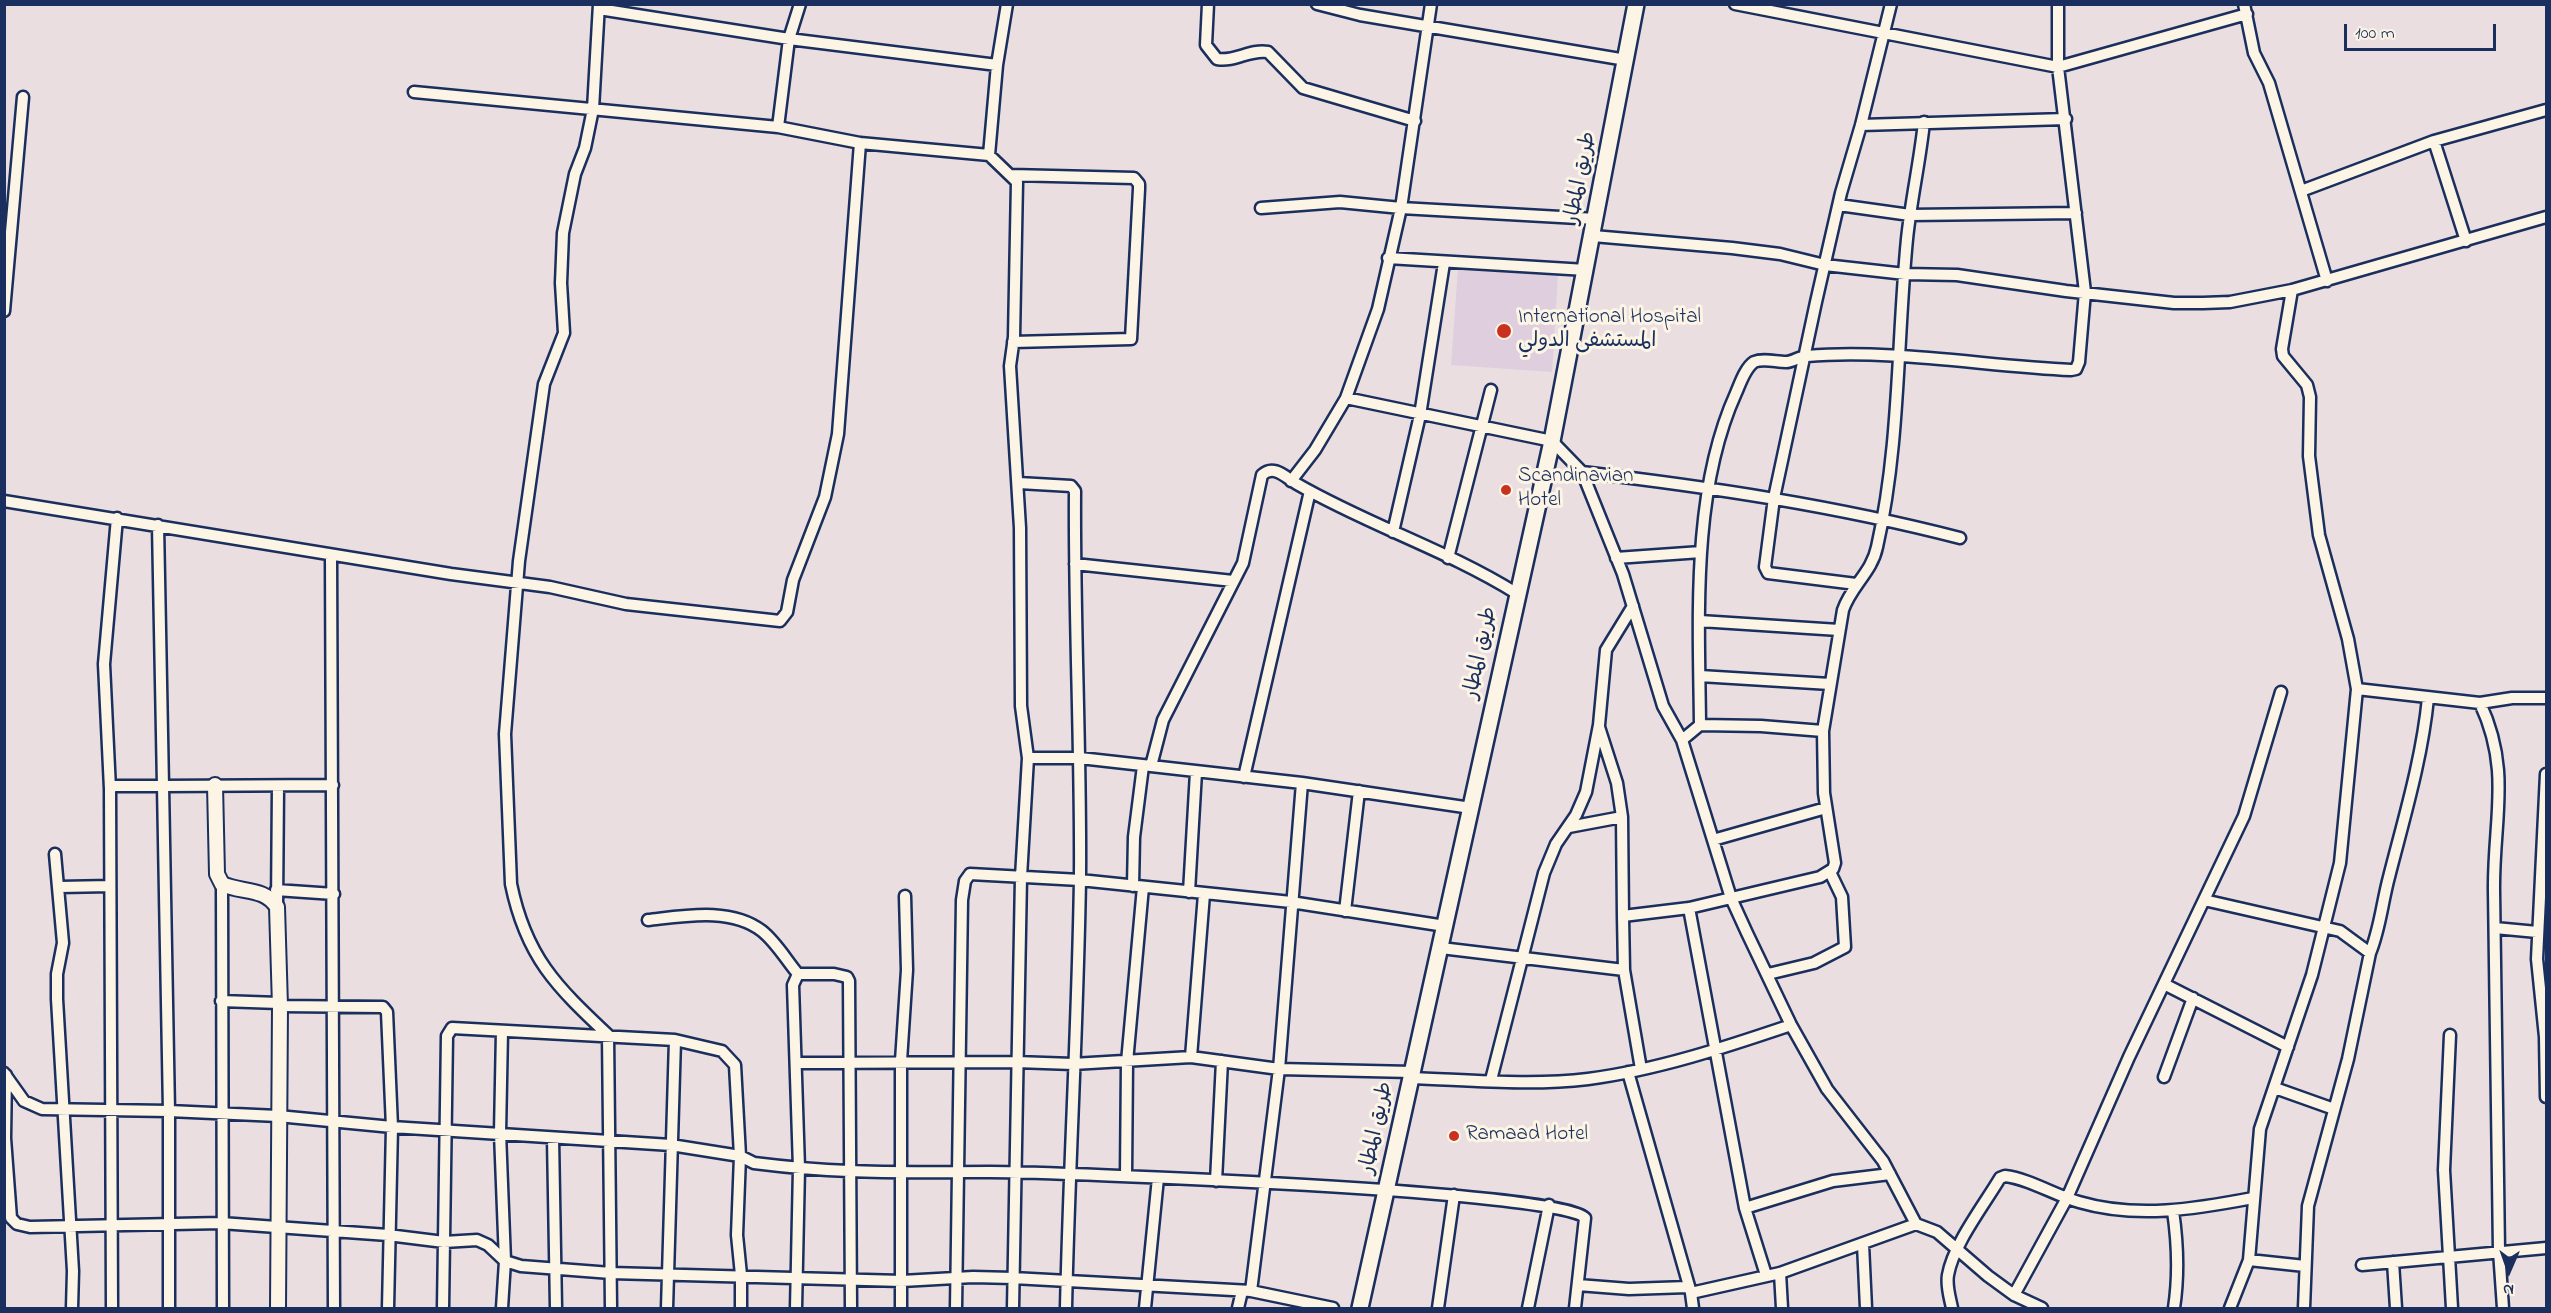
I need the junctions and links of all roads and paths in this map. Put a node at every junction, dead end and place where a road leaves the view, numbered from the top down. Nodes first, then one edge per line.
1 (800, 4) edge
2 (1007, 4) edge
3 (1208, 4) edge
4 (1317, 4) edge
5 (1431, 4) edge
6 (1636, 4) edge
7 (1735, 4) edge
8 (1892, 4) edge
9 (2058, 4) edge
10 (599, 7) edge
11 (2246, 9) edge
12 (1429, 25) junction
13 (1884, 34) junction
14 (789, 39) junction
15 (1626, 60) junction
16 (998, 65) junction
17 (2058, 67) junction
18 (414, 92) dead end
19 (23, 97) dead end
20 (593, 109) junction
21 (2547, 110) edge
22 (2066, 119) junction
23 (1415, 121) junction
24 (1924, 122) junction
25 (1861, 125) junction
26 (778, 127) junction
27 (2434, 141) junction
28 (860, 143) junction
29 (989, 155) junction
30 (1011, 175) junction
31 (2301, 191) junction
32 (1839, 206) junction
33 (1261, 208) dead end
34 (1401, 208) junction
35 (2076, 213) junction
36 (1910, 214) junction
37 (2547, 217) edge
38 (1596, 219) junction
39 (1593, 236) junction
40 (2466, 241) junction
41 (1388, 258) junction
42 (1444, 263) junction
43 (1825, 265) junction
44 (1586, 270) junction
45 (1905, 274) junction
46 (2327, 281) junction
47 (2292, 290) junction
48 (2085, 292) junction
49 (4, 311) edge
50 (1013, 342) junction
51 (1805, 356) junction
52 (1899, 357) junction
53 (1491, 390) dead end
54 (1346, 398) junction
55 (1420, 415) junction
56 (1482, 425) junction
57 (1552, 441) junction
58 (1582, 472) junction
59 (1291, 481) junction
60 (1019, 483) junction
61 (1710, 487) junction
62 (1310, 491) junction
63 (1774, 498) junction
64 (4, 501) edge
65 (117, 518) junction
66 (1882, 518) junction
67 (158, 525) junction
68 (1393, 532) junction
69 (1960, 538) dead end
70 (1701, 552) junction
71 (332, 555) junction
72 (1448, 558) junction
73 (1616, 558) junction
74 (1075, 564) junction
75 (1233, 581) junction
76 (518, 584) junction
77 (1856, 584) junction
78 (1516, 593) junction
79 (1633, 606) junction
80 (1700, 621) junction
81 (1839, 630) junction
82 (1700, 676) junction
83 (1830, 684) junction
84 (2357, 689) junction
85 (2282, 692) dead end
86 (2428, 698) junction
87 (2547, 698) edge
88 (2480, 703) junction
89 (1700, 725) junction
90 (1599, 726) junction
91 (1822, 731) junction
92 (1682, 740) junction
93 (1028, 758) junction
94 (1080, 758) junction
95 (1147, 766) junction
96 (1196, 772) junction
97 (2547, 774) edge
98 (1244, 777) junction
99 (1302, 783) junction
100 (214, 785) junction
101 (333, 785) junction
102 (163, 786) junction
103 (278, 787) junction
104 (110, 789) junction
105 (1359, 791) junction
106 (1471, 808) junction
107 (1826, 808) junction
108 (1622, 817) junction
109 (1569, 827) junction
110 (1713, 840) junction
111 (2545, 845) edge
112 (55, 854) dead end
113 (1830, 872) junction
114 (1021, 877) junction
115 (1080, 880) junction
116 (222, 884) junction
117 (110, 886) junction
118 (1138, 886) junction
119 (60, 887) junction
120 (276, 890) junction
121 (1189, 892) junction
122 (334, 894) junction
123 (1204, 894) junction
124 (905, 896) dead end
125 (1731, 897) junction
126 (2204, 900) junction
127 (1291, 902) junction
128 (277, 907) junction
129 (1689, 908) junction
130 (1345, 911) junction
131 (1623, 916) junction
132 (648, 920) dead end
133 (1445, 926) junction
134 (2325, 928) junction
135 (2495, 928) junction
136 (2537, 932) junction
137 (1441, 948) junction
138 (2370, 953) junction
139 (1522, 958) junction
140 (1624, 970) junction
141 (798, 974) junction
142 (1768, 974) junction
143 (2163, 984) junction
144 (2193, 998) junction
145 (221, 1001) junction
146 (279, 1004) junction
147 (333, 1006) junction
148 (1791, 1025) junction
149 (502, 1031) junction
150 (608, 1035) junction
151 (2450, 1035) dead end
152 (2546, 1037) edge
153 (675, 1040) junction
154 (2288, 1047) junction
155 (1716, 1049) junction
156 (1191, 1057) junction
157 (848, 1061) junction
158 (901, 1061) junction
159 (1222, 1061) junction
160 (1016, 1062) junction
161 (1128, 1062) junction
162 (798, 1063) junction
163 (959, 1064) junction
164 (1073, 1064) junction
165 (1279, 1069) junction
166 (1641, 1069) junction
167 (1628, 1072) junction
168 (5, 1074) edge
169 (1411, 1075) junction
170 (2164, 1077) dead end
171 (1491, 1080) junction
172 (2275, 1088) junction
173 (2547, 1097) edge
174 (2334, 1109) junction
175 (64, 1110) junction
176 (110, 1110) junction
177 (169, 1111) junction
178 (223, 1114) junction
179 (278, 1116) junction
180 (335, 1121) junction
181 (392, 1127) junction
182 (446, 1130) junction
183 (500, 1133) junction
184 (553, 1138) junction
185 (608, 1141) junction
186 (671, 1145) junction
187 (740, 1156) junction
188 (799, 1168) junction
189 (850, 1172) junction
190 (902, 1172) junction
191 (1015, 1173) junction
192 (958, 1174) junction
193 (1072, 1174) junction
194 (1890, 1174) junction
195 (1126, 1176) junction
196 (1158, 1178) junction
197 (1216, 1181) junction
198 (1266, 1184) junction
199 (1386, 1189) junction
200 (1454, 1196) junction
201 (2067, 1198) junction
202 (2253, 1198) junction
203 (1549, 1205) junction
204 (1745, 1208) junction
205 (2173, 1211) junction
206 (221, 1223) junction
207 (1916, 1224) junction
208 (111, 1226) junction
209 (169, 1226) junction
210 (278, 1227) junction
211 (70, 1228) junction
212 (334, 1232) junction
213 (388, 1235) junction
214 (444, 1242) junction
215 (1863, 1244) junction
216 (2547, 1248) edge
217 (1957, 1251) junction
218 (2499, 1251) junction
219 (2449, 1257) junction
220 (2249, 1260) junction
221 (505, 1261) junction
222 (2393, 1262) junction
223 (2361, 1264) dead end
224 (2304, 1266) junction
225 (556, 1269) junction
226 (611, 1273) junction
227 (1780, 1273) junction
228 (668, 1275) junction
229 (741, 1275) junction
230 (1766, 1275) junction
231 (1013, 1278) junction
232 (798, 1279) junction
233 (956, 1279) junction
234 (851, 1281) junction
235 (902, 1281) junction
236 (1066, 1282) junction
237 (1147, 1285) junction
238 (1578, 1285) junction
239 (1690, 1290) junction
240 (1246, 1291) junction
241 (2014, 1295) junction
242 (72, 1308) edge
243 (112, 1308) edge
244 (169, 1308) edge
245 (223, 1308) edge
246 (278, 1308) edge
247 (334, 1308) edge
248 (388, 1308) edge
249 (443, 1308) edge
250 (502, 1308) edge
251 (556, 1308) edge
252 (611, 1308) edge
253 (667, 1308) edge
254 (741, 1308) edge
255 (796, 1308) edge
256 (851, 1308) edge
257 (901, 1308) edge
258 (956, 1308) edge
259 (1013, 1308) edge
260 (1066, 1308) edge
261 (1145, 1308) edge
262 (1238, 1308) edge
263 (1333, 1308) edge
264 (1359, 1308) edge
265 (1438, 1308) edge
266 (1528, 1308) edge
267 (1575, 1308) edge
268 (1693, 1308) edge
269 (1782, 1308) edge
270 (1866, 1308) edge
271 (1952, 1308) edge
272 (2042, 1308) edge
273 (2174, 1308) edge
274 (2230, 1308) edge
275 (2304, 1308) edge
276 (2396, 1308) edge
277 (2452, 1308) edge
278 (2503, 1308) edge

1 - 14 street
2 - 16 street
3 - 23 street
4 - 12 street
5 - 12 street
6 - 15 main road, طريق المطار
7 - 13 street
8 - 13 street
9 - 17 street
10 - 14 street
10 - 20 street
11 - 17 street
11 - 31 street
12 - 15 street
12 - 23 street
13 - 17 street
13 - 25 street
14 - 16 street
14 - 26 street
15 - 38 main road, طريق المطار
16 - 29 street
17 - 22 street
18 - 20 street
19 - 49 street
20 - 26 street
20 - 76 street
21 - 27 street
22 - 24 street
22 - 35 street
23 - 34 street
24 - 25 street
24 - 36 street
25 - 32 street
26 - 28 street
27 - 31 street
27 - 40 street
28 - 29 street
28 - 76 street
29 - 30 street
30 - 50 street
30 - 50 street
31 - 46 street
32 - 36 street
32 - 43 street
33 - 34 street
34 - 38 street
34 - 41 street
35 - 36 street
35 - 48 street
36 - 45 street
37 - 40 street
38 - 39 main road, طريق المطار
39 - 43 street
39 - 44 main road, طريق المطار
40 - 46 street
41 - 42 street
41 - 54 street
42 - 44 street
42 - 55 street
43 - 45 street
43 - 51 street
44 - 57 main road, طريق المطار
45 - 48 street
45 - 52 street
46 - 47 street
47 - 48 street
47 - 84 street
48 - 52 street
50 - 60 street
51 - 52 street
51 - 61 street
51 - 63 street
52 - 66 street
53 - 56 street
54 - 55 street
54 - 59 street
55 - 56 street
55 - 68 street
56 - 57 street
56 - 72 street
57 - 58 street
57 - 78 main road, طريق المطار
58 - 61 street
58 - 73 street
59 - 62 street
59 - 75 street
60 - 74 street
60 - 93 street
61 - 63 street
61 - 70 street
62 - 68 street
62 - 98 street
63 - 66 street
63 - 77 street
64 - 65 street
65 - 67 street
65 - 104 street
66 - 69 street
66 - 77 street
67 - 71 street
67 - 102 street
68 - 72 street
70 - 73 street
70 - 80 street
71 - 76 street
71 - 101 street
72 - 78 street
73 - 79 street
74 - 75 street
74 - 94 street
75 - 95 street
76 - 150 street
77 - 81 street
78 - 106 main road, طريق المطار
79 - 90 street
79 - 92 street
80 - 81 street
80 - 82 street
81 - 83 street
82 - 83 street
82 - 89 street
83 - 91 street
84 - 86 street
84 - 134 street
85 - 126 street
86 - 88 street
86 - 138 street
87 - 88 street
88 - 135 street
89 - 91 street
89 - 92 street
90 - 108 street
90 - 109 street
91 - 107 street
92 - 110 street
93 - 94 street
93 - 114 street
94 - 95 street
94 - 115 street
95 - 96 street
95 - 118 street
96 - 98 street
96 - 121 street
97 - 111 street
98 - 99 street
99 - 105 street
99 - 127 street
100 - 102 street
100 - 103 street
100 - 116 street
101 - 103 street
101 - 122 street
102 - 104 street
102 - 177 street
103 - 120 street
104 - 117 street
105 - 106 street
105 - 130 street
106 - 133 main road, طريق المطار
107 - 110 street
107 - 113 street
108 - 109 street
108 - 131 street
109 - 139 street
110 - 125 street
111 - 136 street
112 - 119 street
113 - 125 street
113 - 142 street
114 - 115 street
114 - 160 street
114 - 163 street
115 - 118 street
115 - 164 street
116 - 128 street
116 - 145 street
117 - 119 street
117 - 176 street
118 - 121 street
118 - 161 street
119 - 175 street
120 - 122 street
120 - 128 street
121 - 123 street
122 - 147 street
123 - 127 street
123 - 156 street
124 - 158 street
125 - 129 street
125 - 142 street
126 - 134 street
126 - 143 street
127 - 130 street
127 - 165 street
128 - 146 street
129 - 131 street
129 - 155 street
130 - 133 street
131 - 140 street
132 - 141 street
133 - 137 main road, طريق المطار
134 - 138 street
134 - 154 street
135 - 136 street
135 - 218 street
136 - 152 street
137 - 139 street
137 - 169 main road, طريق المطار
138 - 174 street
139 - 140 street
139 - 171 street
140 - 166 street
141 - 157 street
141 - 162 street
142 - 148 street
143 - 144 street
143 - 201 street
144 - 154 street
144 - 170 street
145 - 146 street
145 - 178 street
146 - 147 street
146 - 179 street
147 - 180 street
147 - 181 street
148 - 155 street
148 - 194 street
149 - 150 street
149 - 182 street
149 - 183 street
150 - 153 street
150 - 185 street
151 - 219 street
152 - 173 street
153 - 186 street
153 - 187 street
154 - 172 street
155 - 166 street
155 - 204 street
156 - 159 street
156 - 161 street
157 - 158 street
157 - 162 street
157 - 189 street
158 - 163 street
158 - 190 street
159 - 165 street
159 - 197 street
160 - 163 street
160 - 164 street
160 - 191 street
161 - 164 street
161 - 195 street
162 - 188 street
163 - 192 street
164 - 193 street
165 - 169 street
165 - 198 street
166 - 167 street
167 - 171 street
167 - 239 street
168 - 175 street
168 - 211 street
169 - 171 street
169 - 199 main road, طريق المطار
172 - 174 street
172 - 202 street
174 - 224 street
175 - 176 street
175 - 211 street
176 - 177 street
176 - 208 street
177 - 178 street
177 - 209 street
178 - 179 street
178 - 206 street
179 - 180 street
179 - 210 street
180 - 181 street
180 - 212 street
181 - 182 street
181 - 213 street
182 - 183 street
182 - 214 street
183 - 184 street
183 - 221 street
184 - 185 street
184 - 225 street
185 - 186 street
185 - 226 street
186 - 187 street
186 - 228 street
187 - 188 street
187 - 229 street
188 - 189 street
188 - 232 street
189 - 190 street
189 - 234 street
190 - 192 street
190 - 235 street
191 - 192 street
191 - 193 street
191 - 231 street
192 - 233 street
193 - 195 street
193 - 236 street
194 - 204 street
194 - 207 street
195 - 196 street
196 - 197 street
196 - 237 street
197 - 198 street
198 - 199 street
198 - 240 street
199 - 200 street
199 - 264 main road, طريق المطار
200 - 203 street
200 - 265 street
201 - 205 street
201 - 217 street
201 - 241 street
202 - 205 street
202 - 220 street
203 - 238 street
203 - 266 street
204 - 230 street
205 - 273 street
206 - 209 street
206 - 210 street
206 - 245 street
207 - 215 street
207 - 217 street
208 - 209 street
208 - 211 street
208 - 243 street
209 - 244 street
210 - 212 street
210 - 246 street
211 - 242 street
212 - 213 street
212 - 247 street
213 - 214 street
213 - 248 street
214 - 221 street
214 - 249 street
215 - 227 street
215 - 270 street
216 - 218 street
217 - 241 street
217 - 271 street
218 - 219 street
218 - 278 street
219 - 222 street
219 - 277 street
220 - 224 street
220 - 274 street
221 - 225 street
221 - 250 street
222 - 223 street
222 - 276 street
224 - 275 street
225 - 226 street
225 - 251 street
226 - 228 street
226 - 252 street
227 - 230 street
227 - 269 street
228 - 229 street
228 - 253 street
229 - 232 street
229 - 254 street
230 - 239 street
231 - 233 street
231 - 236 street
231 - 259 street
232 - 234 street
232 - 255 street
233 - 235 street
233 - 258 street
234 - 235 street
234 - 256 street
235 - 257 street
236 - 237 street
236 - 260 street
237 - 240 street
237 - 261 street
238 - 239 street
238 - 267 street
239 - 268 street
240 - 262 street
240 - 263 street
241 - 272 street

